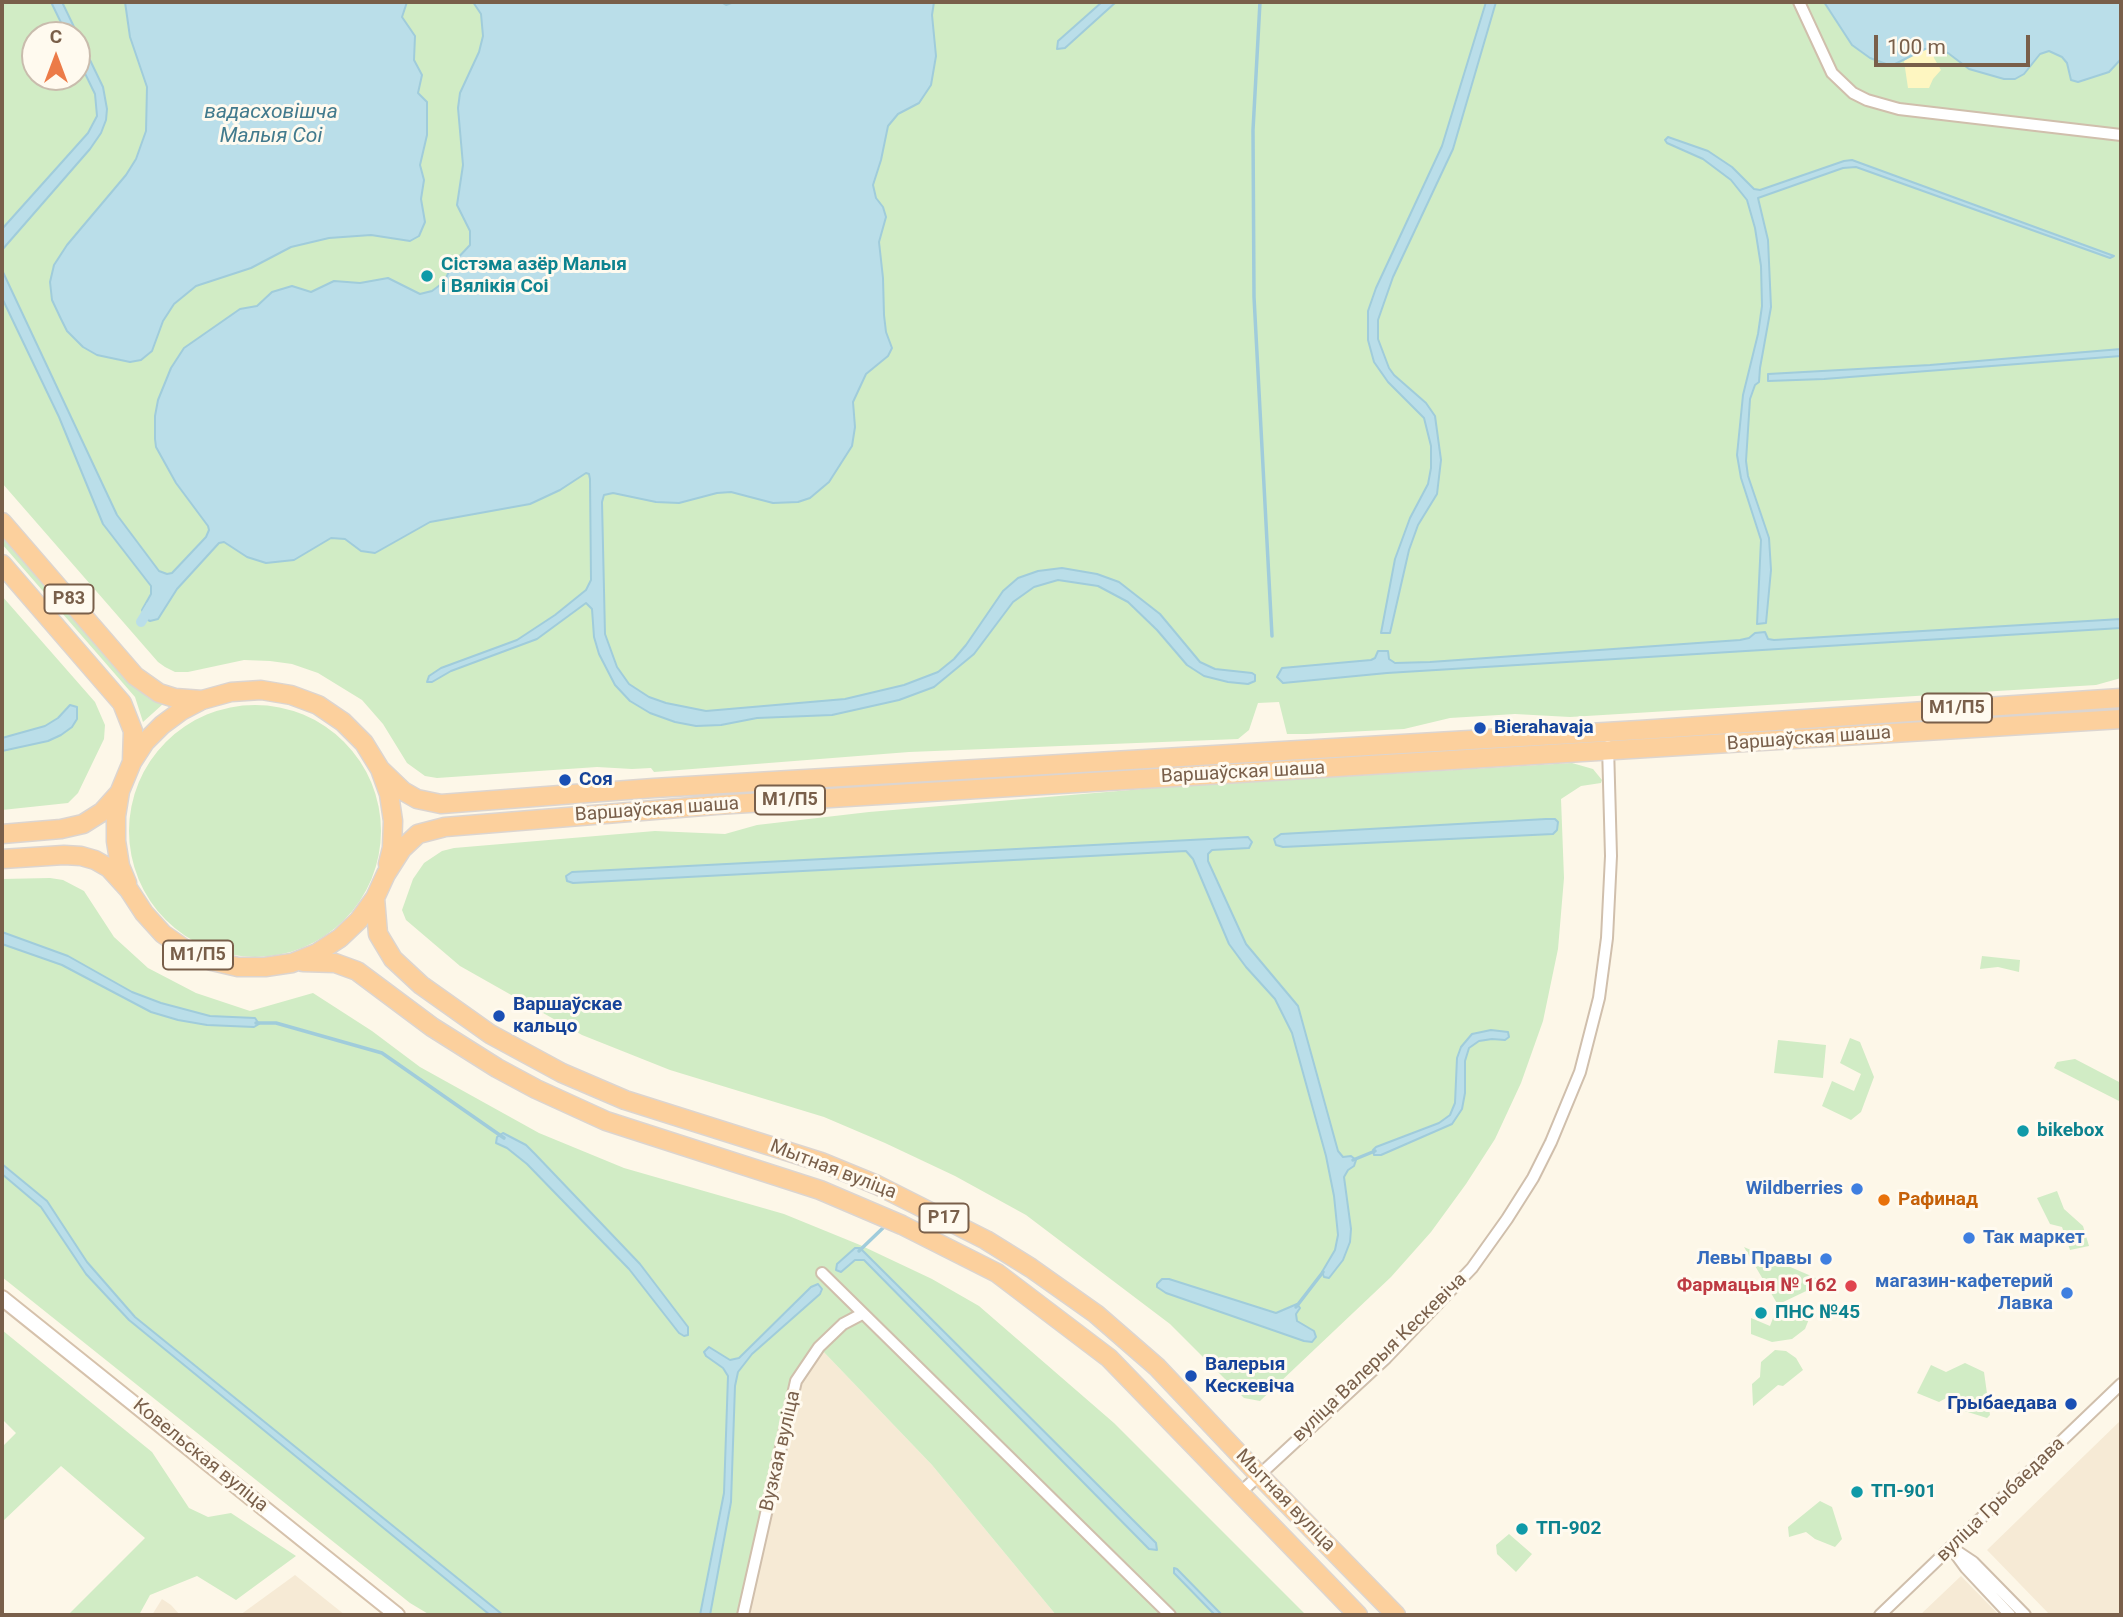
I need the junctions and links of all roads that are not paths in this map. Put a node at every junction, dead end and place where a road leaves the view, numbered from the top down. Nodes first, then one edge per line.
1 (1800, 2) edge
2 (2121, 135) edge
3 (2, 522) edge
4 (2, 564) edge
5 (2121, 698) edge
6 (202, 700) junction
7 (2121, 719) edge
8 (1608, 731) junction
9 (1609, 751) junction
10 (132, 762) junction
11 (380, 769) junction
12 (120, 791) junction
13 (2, 834) edge
14 (2, 859) edge
15 (386, 874) junction
16 (129, 890) junction
17 (375, 898) junction
18 (292, 963) junction
19 (822, 1273) dead end
20 (2, 1298) edge
21 (862, 1314) junction
22 (2121, 1384) edge
23 (1259, 1475) junction
24 (1241, 1492) junction
25 (1952, 1548) junction
26 (397, 1615) edge
27 (743, 1615) edge
28 (1170, 1615) edge
29 (1358, 1615) edge
30 (1396, 1615) edge
31 (1880, 1615) edge
32 (2010, 1615) edge
33 (2025, 1615) edge

1 - 2 street
3 - 6 highway, Р83
4 - 10 highway, Р83
5 - 8 highway, Варшаўская шаша / М1/П5
6 - 10 highway, Варшаўская шаша / М1/П5
6 - 11 highway, Варшаўская шаша / М1/П5
7 - 9 highway, Варшаўская шаша / М1/П5
8 - 9 street, вуліца Валерыя Кескевіча
8 - 11 highway, Варшаўская шаша / М1/П5
9 - 15 highway, Варшаўская шаша / М1/П5
9 - 23 street, вуліца Валерыя Кескевіча
10 - 12 highway, Варшаўская шаша / М1/П5
11 - 15 highway, Варшаўская шаша / М1/П5
12 - 13 highway, Варшаўская шаша / М1/П5
12 - 16 highway, Варшаўская шаша / М1/П5
14 - 16 highway, Варшаўская шаша / М1/П5
15 - 17 highway, Варшаўская шаша / М1/П5
16 - 18 highway, Варшаўская шаша / М1/П5
17 - 18 highway, Варшаўская шаша / М1/П5
17 - 23 highway, Мытная вуліца / Р17
18 - 24 highway, Мытная вуліца / Р17
19 - 21 street
20 - 26 main road, Ковельская вуліца
21 - 27 street, Вузкая вуліца
21 - 28 street
22 - 25 street, вуліца Грыбаедава
23 - 24 street, вуліца Валерыя Кескевіча
23 - 30 highway, Мытная вуліца / Р17
24 - 29 highway, Мытная вуліца / Р17
25 - 31 street, вуліца Грыбаедава
25 - 32 street
25 - 33 street

